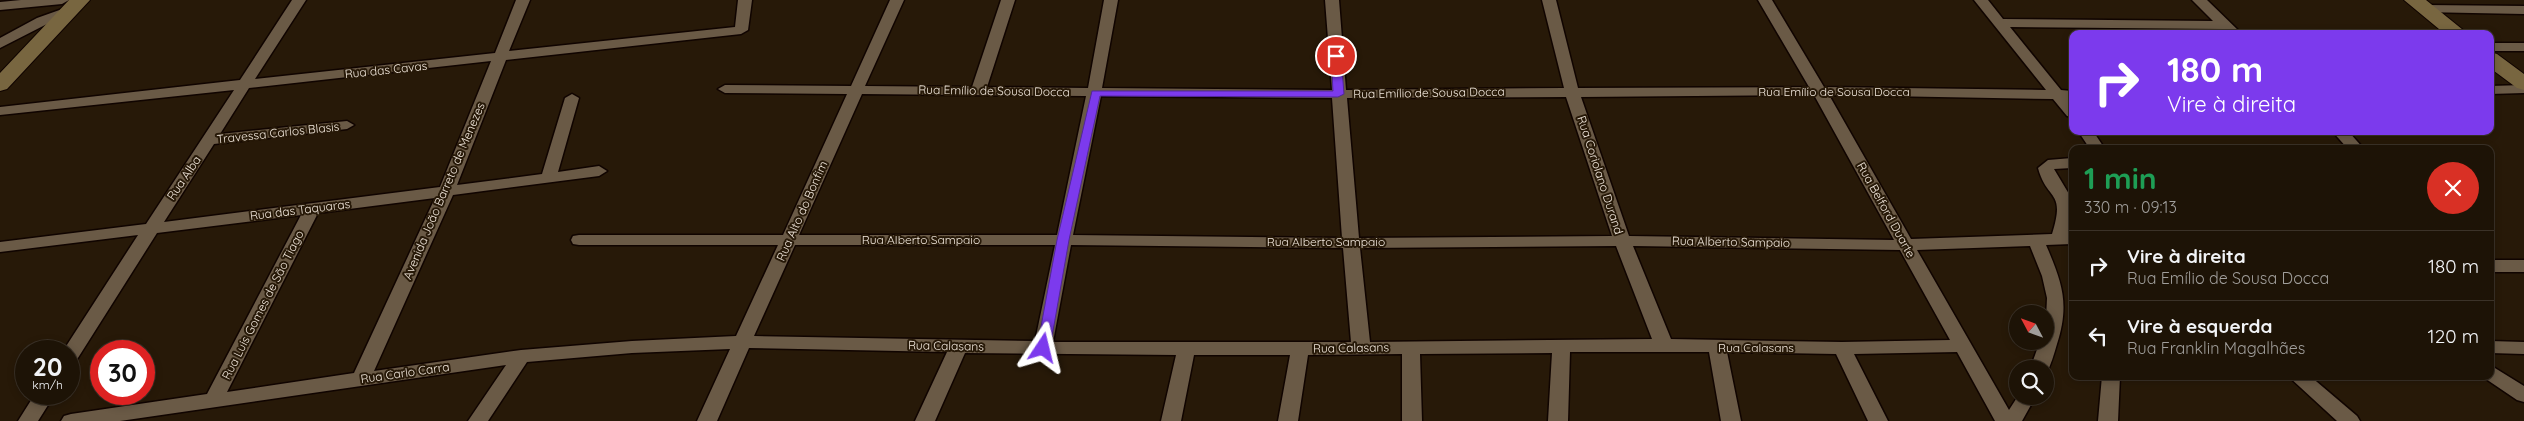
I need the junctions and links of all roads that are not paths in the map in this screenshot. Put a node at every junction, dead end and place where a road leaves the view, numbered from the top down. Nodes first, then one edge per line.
1 (300, 0) edge
2 (524, 0) edge
3 (745, 0) edge
4 (896, 0) edge
5 (1008, 0) edge
6 (1111, 0) edge
7 (1332, 0) edge
8 (1549, 0) edge
9 (1765, 0) edge
10 (1981, 0) edge
11 (2199, 0) edge
12 (70, 4) edge
13 (2420, 5) edge
14 (0, 6) edge
15 (2524, 10) edge
16 (2000, 23) junction
17 (2230, 29) edge
18 (2453, 30) edge
19 (0, 44) edge
20 (2494, 47) edge
21 (2524, 47) edge
22 (500, 58) junction
23 (2494, 61) edge
24 (2524, 84) edge
25 (0, 85) edge
26 (246, 85) junction
27 (725, 89) dead end
28 (2524, 89) edge
29 (856, 90) junction
30 (2494, 90) edge
31 (978, 91) junction
32 (1819, 91) junction
33 (1572, 92) junction
34 (1096, 93) junction
35 (1338, 94) junction
36 (2066, 95) edge
37 (572, 98) dead end
38 (0, 110) edge
39 (347, 125) dead end
40 (2343, 135) edge
41 (209, 140) junction
42 (2353, 145) edge
43 (2069, 163) edge
44 (599, 171) dead end
45 (549, 177) junction
46 (446, 192) junction
47 (312, 209) junction
48 (150, 229) junction
49 (2066, 239) edge
50 (579, 240) dead end
51 (789, 240) junction
52 (1063, 240) junction
53 (2036, 240) junction
54 (1622, 241) junction
55 (1351, 243) junction
56 (1905, 245) junction
57 (0, 247) edge
58 (2494, 266) edge
59 (2524, 266) edge
60 (79, 340) edge
61 (741, 342) junction
62 (959, 346) junction
63 (1664, 346) junction
64 (1961, 346) junction
65 (1187, 347) junction
66 (1411, 347) junction
67 (1561, 347) junction
68 (2494, 347) edge
69 (1043, 348) junction
70 (1362, 348) junction
71 (1716, 348) junction
72 (1842, 348) junction
73 (2524, 348) edge
74 (1300, 349) junction
75 (521, 356) junction
76 (2042, 360) edge
77 (2494, 375) edge
78 (361, 379) junction
79 (2111, 380) edge
80 (2302, 380) edge
81 (2524, 395) edge
82 (213, 401) junction
83 (38, 405) edge
84 (2022, 405) edge
85 (28, 421) edge
86 (71, 421) edge
87 (478, 421) edge
88 (707, 421) edge
89 (925, 421) edge
90 (1171, 421) edge
91 (1288, 421) edge
92 (1412, 421) edge
93 (1558, 421) edge
94 (1731, 421) edge
95 (1878, 421) edge
96 (2005, 421) edge
97 (2012, 421) edge
98 (2108, 421) edge
99 (2350, 421) edge

1 - 26 street, Rua Alba
2 - 22 street, Avenida João Barreto de Menezes
3 - 22 street, Rua das Cavas
4 - 29 street, Rua Alto do Bonfim
5 - 31 street
6 - 34 street
7 - 35 street
8 - 33 street, Rua Coriolano Durand
9 - 32 street, Rua Belford Duarte
10 - 16 street
11 - 17 street
12 - 14 street
12 - 19 street
12 - 25 street
13 - 15 street
13 - 18 street
16 - 17 street
16 - 36 street
20 - 21 street
22 - 26 street, Rua das Cavas
22 - 46 street, Avenida João Barreto de Menezes
23 - 24 street
26 - 38 street, Rua das Cavas
26 - 41 street, Rua Alba
27 - 29 street, Rua Emílio de Sousa Docca
28 - 30 street
29 - 31 street, Rua Emílio de Sousa Docca
29 - 51 street, Rua Alto do Bonfim
31 - 34 street, Rua Emílio de Sousa Docca
32 - 33 street, Rua Emílio de Sousa Docca
32 - 36 street, Rua Emílio de Sousa Docca
32 - 56 street, Rua Belford Duarte
33 - 35 street, Rua Emílio de Sousa Docca
33 - 54 street, Rua Coriolano Durand
34 - 35 street, Rua Emílio de Sousa Docca
34 - 52 street
35 - 55 street
37 - 45 street
39 - 41 street, Travessa Carlos Blasis
40 - 42 street
41 - 48 street, Rua Alba
43 - 49 street
44 - 45 street, Rua das Taquaras
45 - 46 street, Rua das Taquaras
46 - 47 street, Rua das Taquaras
46 - 78 street, Avenida João Barreto de Menezes
47 - 48 street, Rua das Taquaras
47 - 82 street, Rua Luis Gomes de São Tiago
48 - 57 street, Rua das Taquaras
48 - 60 street, Rua Alba
49 - 53 street, Rua Alberto Sampaio
50 - 51 street, Rua Alberto Sampaio
51 - 52 street, Rua Alberto Sampaio
51 - 61 street, Rua Alto do Bonfim
52 - 55 street, Rua Alberto Sampaio
52 - 69 street
53 - 56 street, Rua Alberto Sampaio
53 - 76 street
54 - 55 street, Rua Alberto Sampaio
54 - 56 street, Rua Alberto Sampaio
54 - 63 street, Rua Coriolano Durand
55 - 70 street
56 - 64 street, Rua Belford Duarte
58 - 59 street
61 - 62 street, Rua Calasans
61 - 75 street, Rua Carlo Carra
61 - 88 street, Rua Alto do Bonfim
62 - 69 street, Rua Calasans
62 - 89 street
63 - 67 street, Rua Calasans
63 - 71 street, Rua Calasans
64 - 72 street, Rua Calasans
64 - 96 street, Rua Belford Duarte
65 - 69 street, Rua Calasans
65 - 74 street, Rua Calasans
65 - 90 street
66 - 67 street, Rua Calasans
66 - 70 street, Rua Calasans
66 - 92 street
67 - 93 street
68 - 73 street
70 - 74 street, Rua Calasans
71 - 72 street, Rua Calasans
71 - 94 street
72 - 95 street
74 - 91 street
75 - 78 street, Rua Carlo Carra
75 - 87 street
77 - 81 street
78 - 82 street, Rua Carlo Carra
79 - 98 street
80 - 99 street
82 - 86 street, Rua Carlo Carra
83 - 85 street
84 - 97 street

